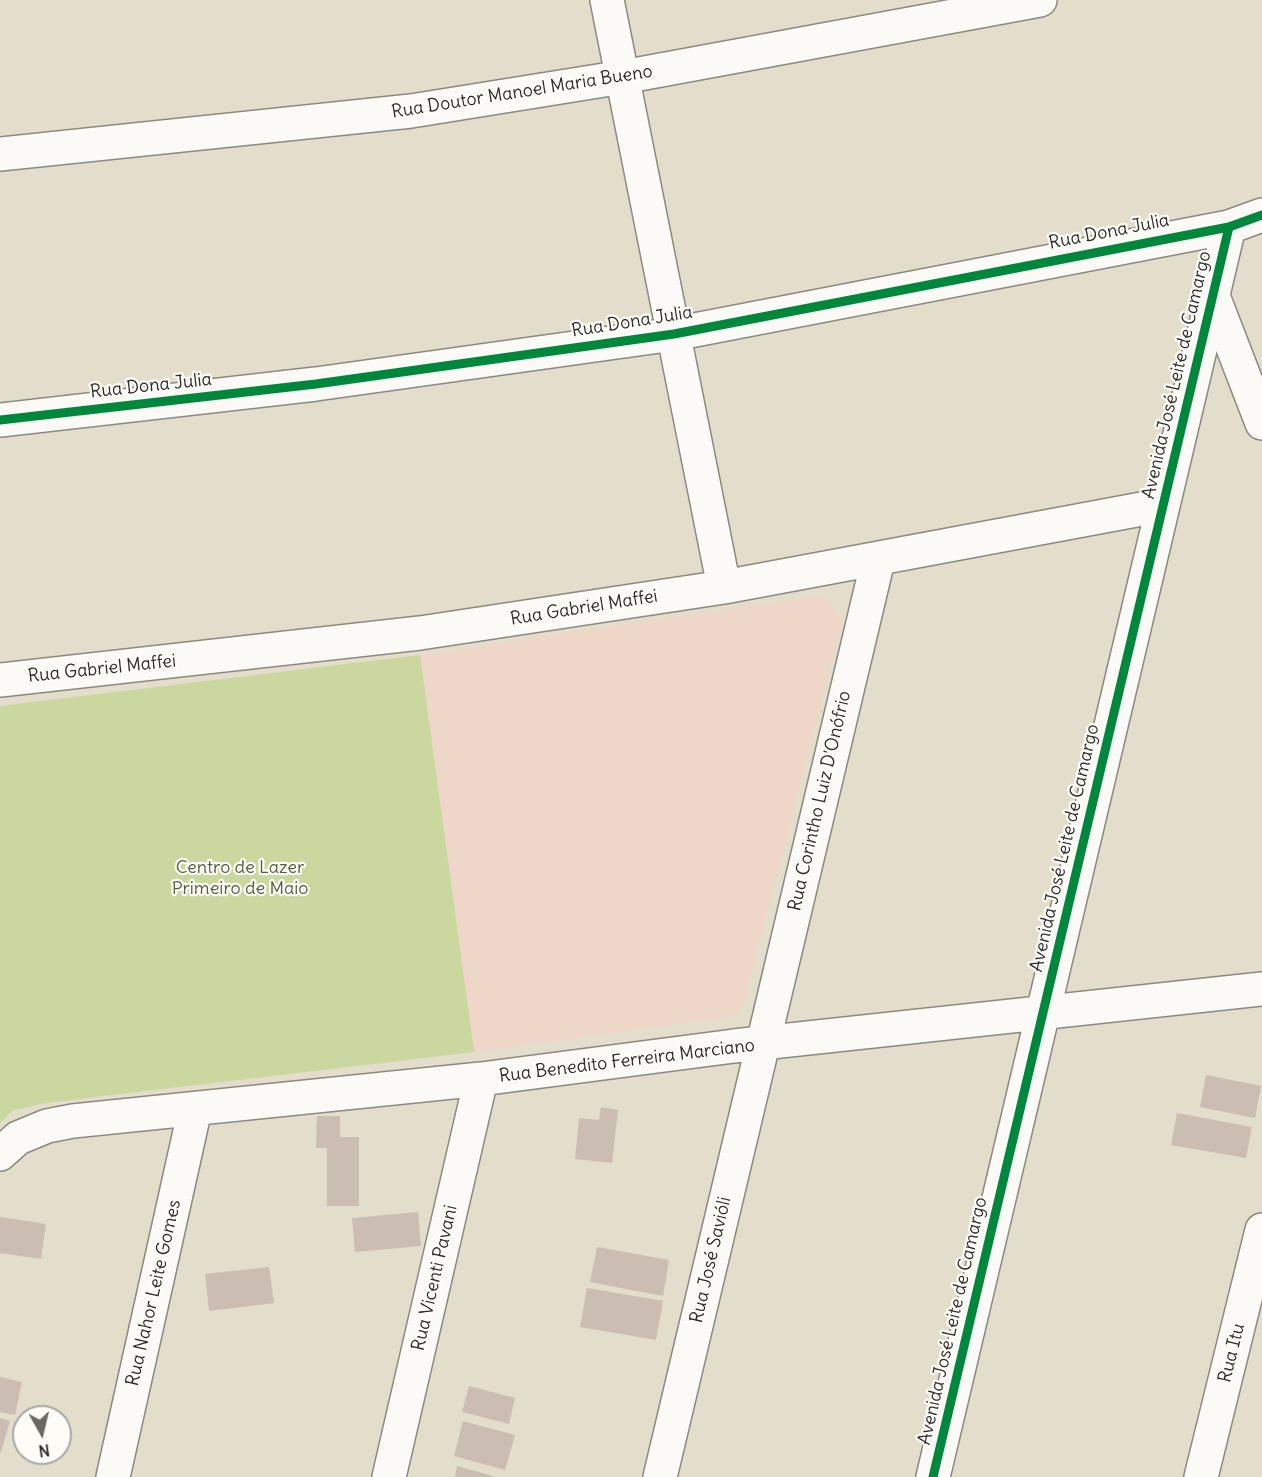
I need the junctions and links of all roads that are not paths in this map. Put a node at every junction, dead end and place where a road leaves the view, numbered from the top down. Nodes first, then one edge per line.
1 (607, 0) edge
2 (1040, 0) edge
3 (622, 77) junction
4 (0, 154) edge
5 (1262, 214) edge
6 (1229, 227) junction
7 (1213, 296) junction
8 (674, 334) junction
9 (0, 420) edge
10 (1262, 423) edge
11 (1163, 505) junction
12 (878, 560) junction
13 (724, 587) junction
14 (0, 680) edge
15 (1262, 989) edge
16 (1043, 1012) junction
17 (762, 1043) junction
18 (481, 1079) junction
19 (195, 1109) junction
20 (0, 1154) edge
21 (1262, 1230) edge
22 (113, 1477) edge
23 (389, 1477) edge
24 (660, 1477) edge
25 (933, 1477) edge
26 (1202, 1477) edge

1 - 3 street
2 - 3 street, Rua Doutor Manoel Maria Bueno
3 - 4 street, Rua Doutor Manoel Maria Bueno
3 - 8 street
5 - 6 street, Rua Dona Julia
6 - 7 street, Avenida José Leite de Camargo
6 - 8 street, Rua Dona Julia
7 - 10 street
7 - 11 street, Avenida José Leite de Camargo
8 - 9 street, Rua Dona Julia
8 - 13 street
11 - 12 street, Rua Gabriel Maffei
11 - 16 street, Avenida José Leite de Camargo
12 - 13 street, Rua Gabriel Maffei
12 - 17 street, Rua Corintho Luiz D'Onófrio
13 - 14 street, Rua Gabriel Maffei
15 - 16 street, Rua Benedito Ferreira Marciano
16 - 17 street, Rua Benedito Ferreira Marciano
16 - 25 street, Avenida José Leite de Camargo
17 - 18 street, Rua Benedito Ferreira Marciano
17 - 24 street, Rua José Savióli
18 - 19 street, Rua Benedito Ferreira Marciano
18 - 23 street, Rua Vicenti Pavani
19 - 20 street, Rua Benedito Ferreira Marciano
19 - 22 street, Rua Nahor Leite Gomes
21 - 26 street, Rua Itu

